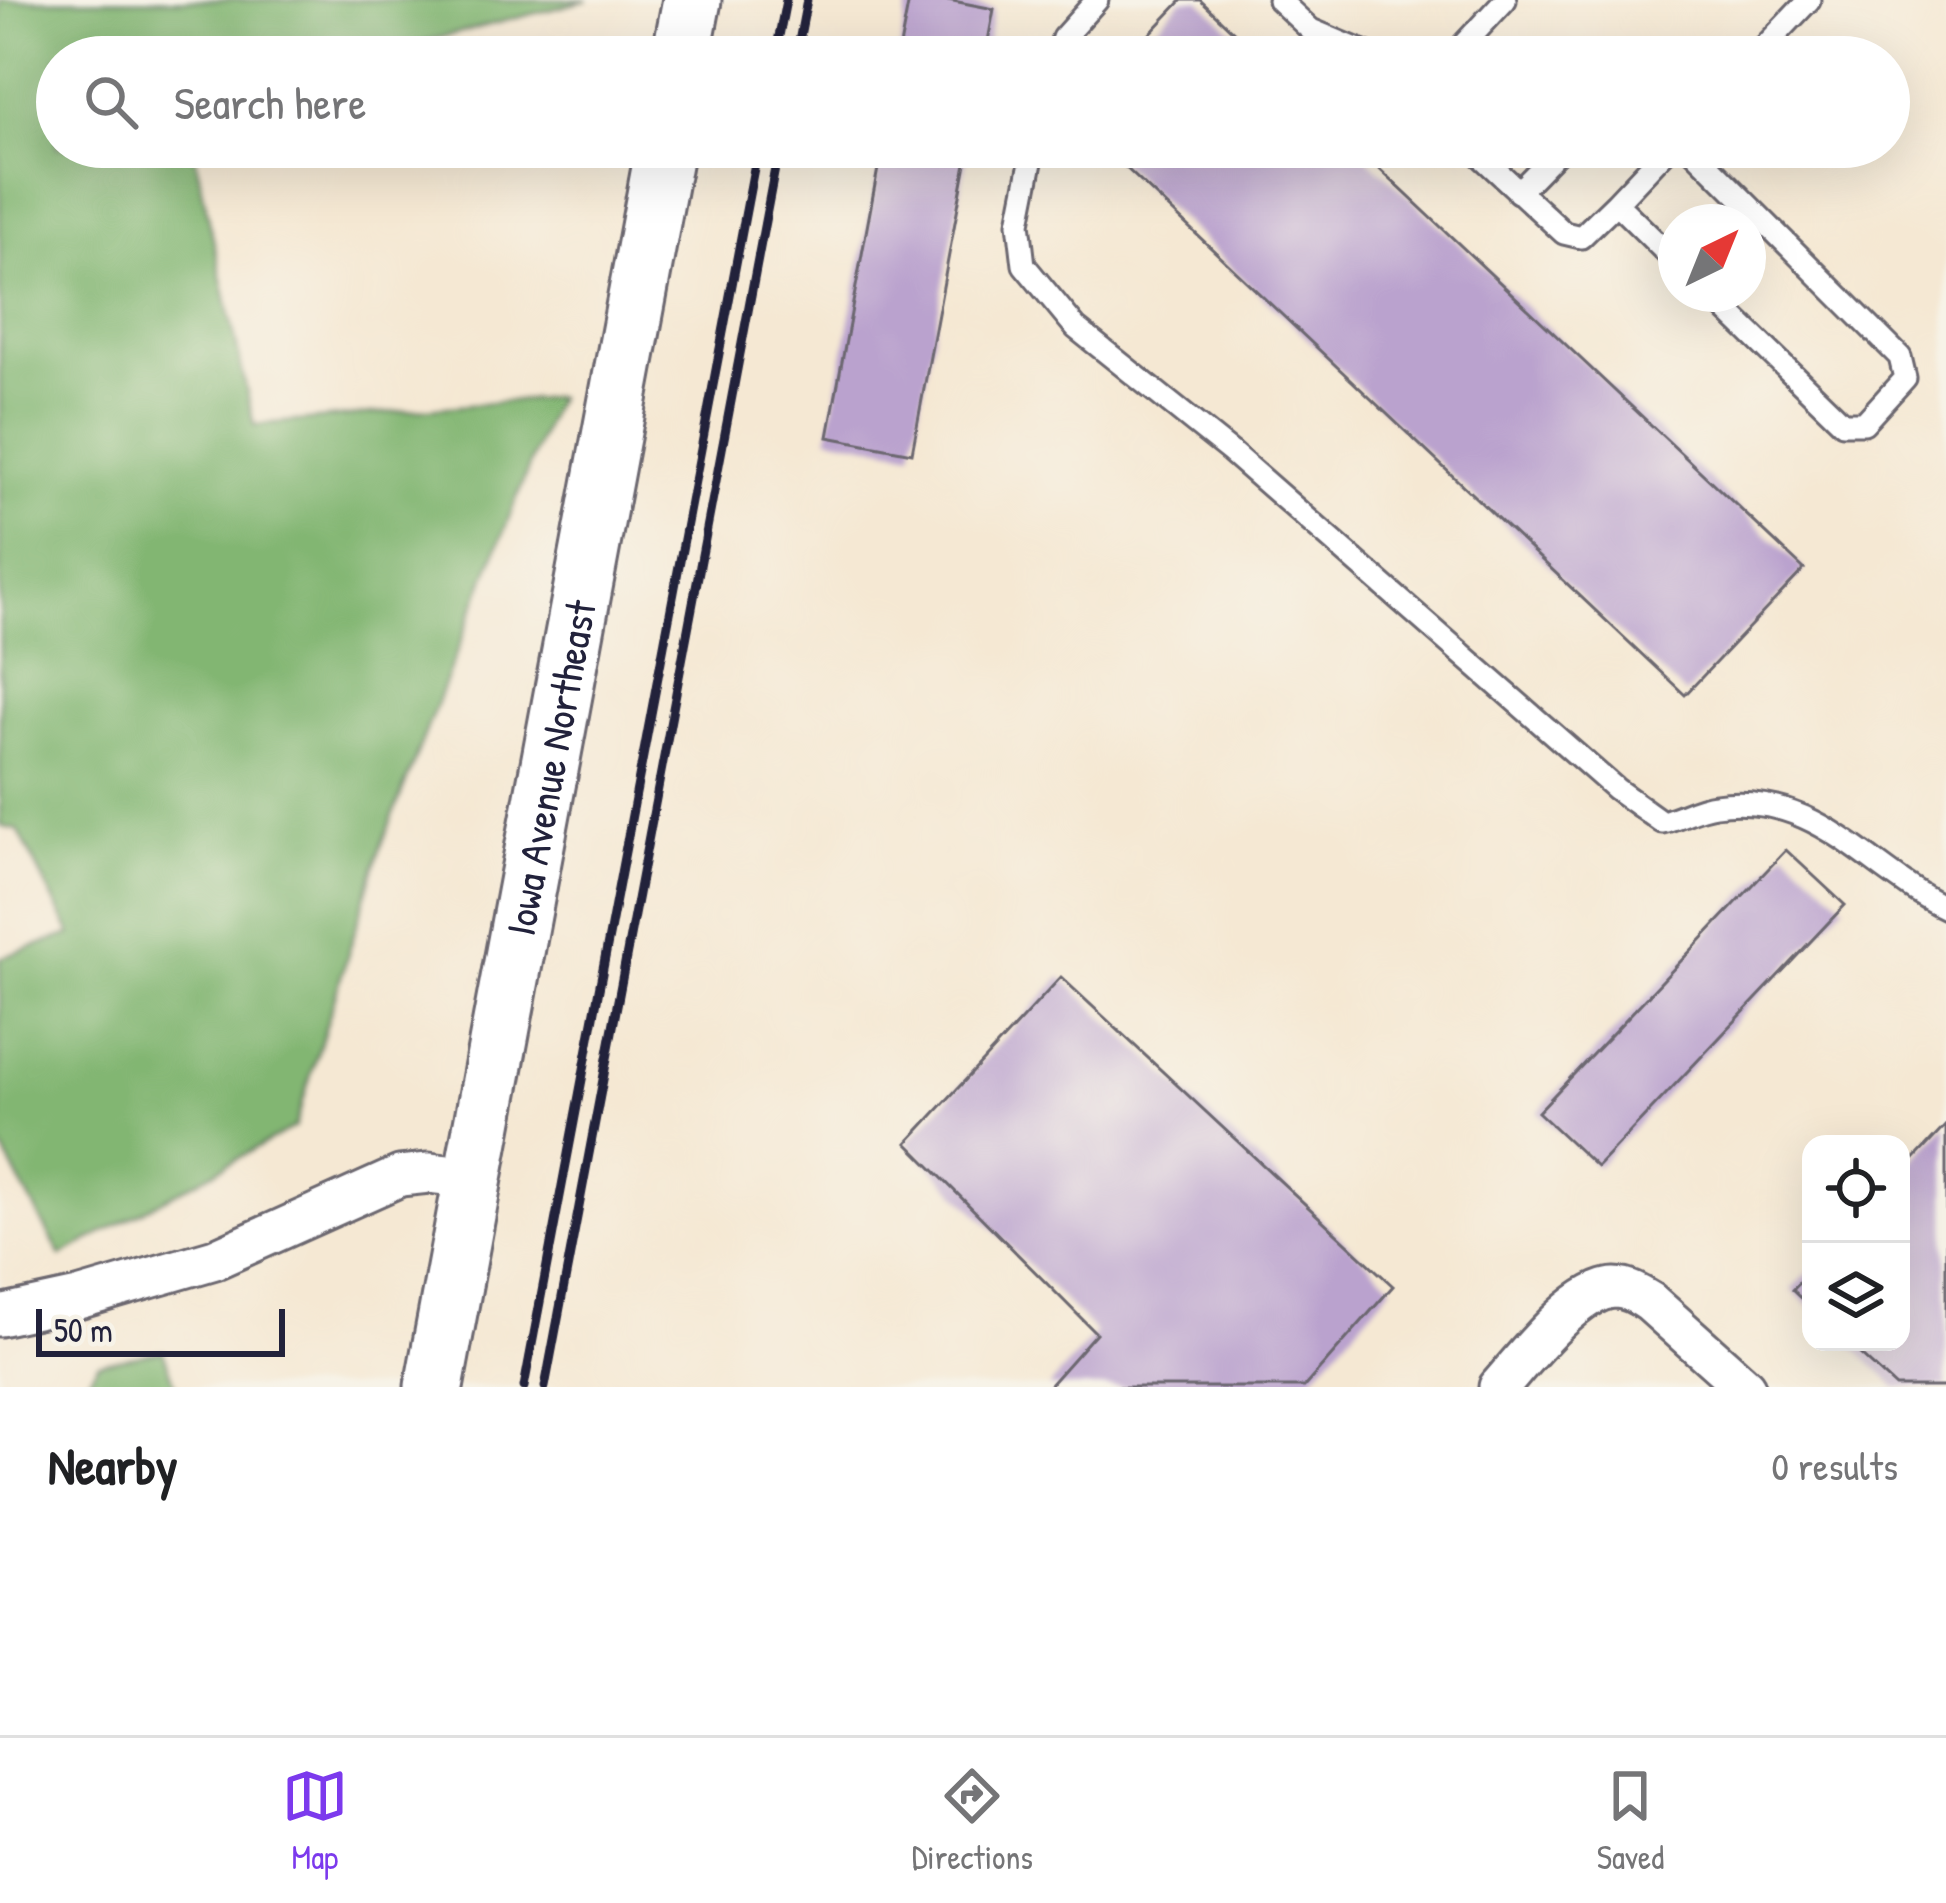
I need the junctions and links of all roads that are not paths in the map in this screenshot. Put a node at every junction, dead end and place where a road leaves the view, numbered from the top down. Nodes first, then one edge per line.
1 (692, 0) edge
2 (1097, 0) edge
3 (1505, 0) edge
4 (1809, 0) edge
5 (1290, 4) edge
6 (685, 36) edge
7 (1065, 36) edge
8 (1325, 36) edge
9 (1472, 36) edge
10 (1775, 36) edge
11 (661, 168) edge
12 (1030, 168) edge
13 (1493, 168) edge
14 (1541, 168) edge
15 (1649, 168) edge
16 (1711, 168) edge
17 (1518, 192) junction
18 (1616, 203) junction
19 (1747, 204) edge
20 (1766, 223) edge
21 (1658, 244) edge
22 (1729, 312) edge
23 (1946, 908) edge
24 (473, 1178) junction
25 (0, 1316) edge
26 (434, 1387) edge
27 (1499, 1387) edge
28 (1745, 1387) edge

1 - 6 main road
2 - 7 lane
3 - 9 lane
4 - 10 lane
5 - 8 lane
11 - 24 main road, Iowa Avenue Northeast
12 - 23 lane
13 - 17 lane
14 - 17 lane
15 - 18 lane
16 - 19 lane
17 - 18 lane
18 - 21 lane
20 - 22 lane
24 - 25 street
24 - 26 main road, Iowa Avenue Northeast
27 - 28 street

